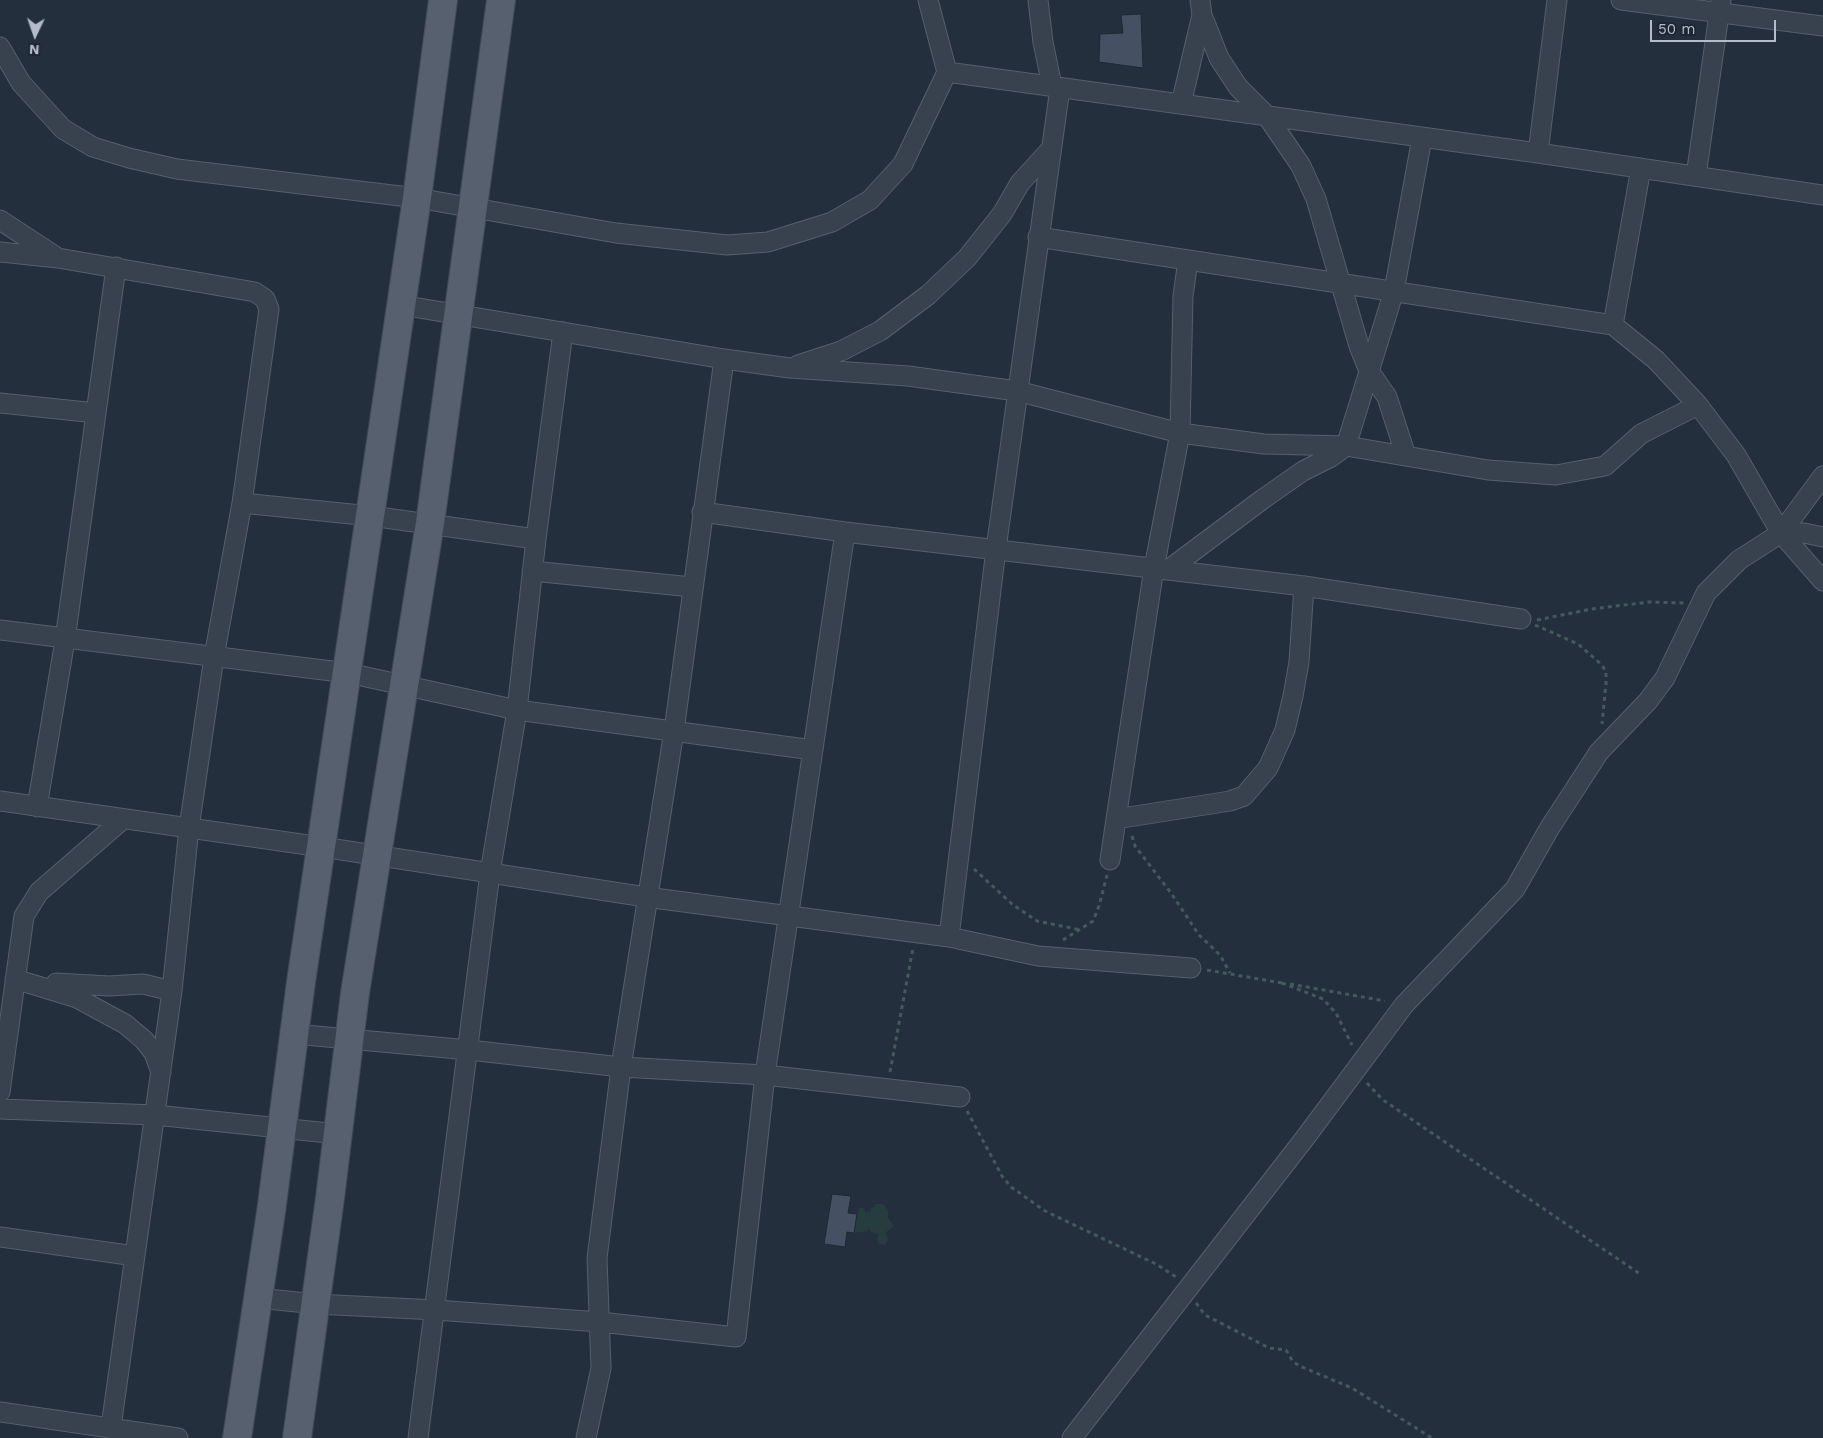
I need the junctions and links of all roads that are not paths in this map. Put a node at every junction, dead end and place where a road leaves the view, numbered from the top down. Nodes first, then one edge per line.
1 (443, 0) edge
2 (501, 0) edge
3 (928, 0) edge
4 (1038, 0) edge
5 (1557, 0) edge
6 (1620, 0) edge
7 (1721, 6) edge
8 (1201, 7) edge
9 (1823, 26) edge
10 (0, 47) edge
11 (947, 72) junction
12 (1056, 87) junction
13 (1181, 104) junction
14 (1267, 116) junction
15 (1422, 138) junction
16 (1051, 149) junction
17 (1538, 153) junction
18 (1641, 168) junction
19 (1696, 176) junction
20 (1823, 195) edge
21 (417, 198) junction
22 (472, 208) junction
23 (0, 220) edge
24 (1038, 237) junction
25 (0, 252) edge
26 (58, 258) junction
27 (1188, 260) junction
28 (116, 267) junction
29 (1339, 283) junction
30 (1394, 291) junction
31 (402, 305) junction
32 (459, 314) junction
33 (1614, 324) junction
34 (563, 332) junction
35 (724, 359) junction
36 (790, 368) junction
37 (1370, 370) junction
38 (1017, 391) junction
39 (0, 403) edge
40 (1698, 405) junction
41 (96, 413) junction
42 (1180, 433) junction
43 (1346, 446) junction
44 (1406, 456) junction
45 (1823, 476) edge
46 (242, 503) junction
47 (702, 512) junction
48 (371, 516) junction
49 (430, 523) junction
50 (844, 532) junction
51 (1781, 533) junction
52 (1823, 537) edge
53 (536, 538) junction
54 (996, 549) junction
55 (1161, 569) junction
56 (532, 571) junction
57 (1823, 581) edge
58 (692, 586) junction
59 (1304, 586) junction
60 (1521, 619) road end
61 (0, 630) edge
62 (65, 640) junction
63 (214, 657) junction
64 (348, 673) junction
65 (403, 686) junction
66 (517, 710) junction
67 (674, 731) junction
68 (813, 750) junction
69 (0, 801) edge
70 (37, 806) junction
71 (1123, 818) junction
72 (124, 819) junction
73 (189, 828) junction
74 (322, 846) junction
75 (376, 855) junction
76 (1110, 860) road end
77 (490, 873) junction
78 (646, 897) junction
79 (788, 917) junction
80 (949, 937) junction
81 (1191, 968) road end
82 (8, 977) edge
83 (172, 991) junction
84 (294, 1034) junction
85 (349, 1040) junction
86 (469, 1050) junction
87 (621, 1068) junction
88 (161, 1073) junction
89 (766, 1075) junction
90 (0, 1092) edge
91 (960, 1097) dead end
92 (0, 1109) edge
93 (155, 1115) junction
94 (282, 1128) junction
95 (338, 1134) junction
96 (0, 1237) edge
97 (135, 1256) junction
98 (258, 1298) junction
99 (316, 1304) junction
100 (436, 1310) junction
101 (600, 1322) junction
102 (0, 1412) edge
103 (110, 1427) junction
104 (178, 1438) edge
105 (237, 1438) edge
106 (297, 1438) edge
107 (418, 1438) edge
108 (586, 1438) edge
109 (1072, 1438) edge

1 - 21 main road
2 - 22 main road
3 - 11 street
4 - 12 street
5 - 17 street
6 - 7 street
7 - 9 street
7 - 19 street
8 - 13 street
8 - 14 street
10 - 21 street
11 - 12 street
11 - 22 street
12 - 13 street
12 - 16 street
13 - 14 street
14 - 15 street
14 - 29 street
15 - 17 street
15 - 30 street
16 - 24 street
16 - 36 street
17 - 18 street
18 - 19 street
18 - 33 street
19 - 20 street
21 - 22 street
21 - 31 main road
22 - 32 main road
23 - 26 street
24 - 27 street
24 - 38 street
25 - 26 street
26 - 28 street
27 - 29 street
27 - 42 street
28 - 41 street
28 - 46 street
29 - 30 street
29 - 37 street
30 - 33 street
30 - 37 street
31 - 32 street
31 - 48 main road
32 - 34 street
32 - 49 main road
33 - 40 street
34 - 35 street
34 - 53 street
35 - 36 street
35 - 47 street
36 - 38 street
37 - 43 street
37 - 44 street
38 - 42 street
38 - 54 street
39 - 41 street
40 - 44 street
40 - 51 street
41 - 62 street
42 - 43 street
42 - 55 street
43 - 44 street
43 - 55 street
45 - 51 street
46 - 48 street
46 - 63 street
47 - 50 street
47 - 58 street
48 - 49 street
48 - 64 main road
49 - 53 street
49 - 65 main road
50 - 54 street
50 - 68 street
51 - 52 street
51 - 57 street
51 - 109 street
53 - 56 street
54 - 55 street
54 - 80 street
55 - 59 street
55 - 71 street
56 - 58 street
56 - 66 street
58 - 67 street
59 - 60 street
59 - 71 street
61 - 62 street
62 - 63 street
62 - 70 street
63 - 64 street
63 - 73 street
64 - 65 street
64 - 74 main road
65 - 66 street
65 - 75 main road
66 - 67 street
66 - 77 street
67 - 68 street
67 - 78 street
68 - 79 street
69 - 70 street
70 - 72 street
71 - 76 street
72 - 73 street
72 - 82 street
73 - 74 street
73 - 83 street
74 - 75 street
74 - 84 main road
75 - 77 street
75 - 85 main road
77 - 78 street
77 - 86 street
78 - 79 street
78 - 87 street
79 - 80 street
79 - 89 street
80 - 81 street
82 - 83 street
82 - 88 street
82 - 90 street
83 - 88 street
84 - 85 street
84 - 94 main road
85 - 86 street
85 - 95 main road
86 - 87 street
86 - 100 street
87 - 89 street
87 - 101 street
88 - 93 street
89 - 91 street
89 - 101 street
92 - 93 street
93 - 94 street
93 - 97 street
94 - 95 street
94 - 98 main road
95 - 99 main road
96 - 97 street
97 - 103 street
98 - 99 street
98 - 105 main road
99 - 100 street
99 - 106 main road
100 - 101 street
100 - 107 street
101 - 108 street
102 - 103 street
103 - 104 street

